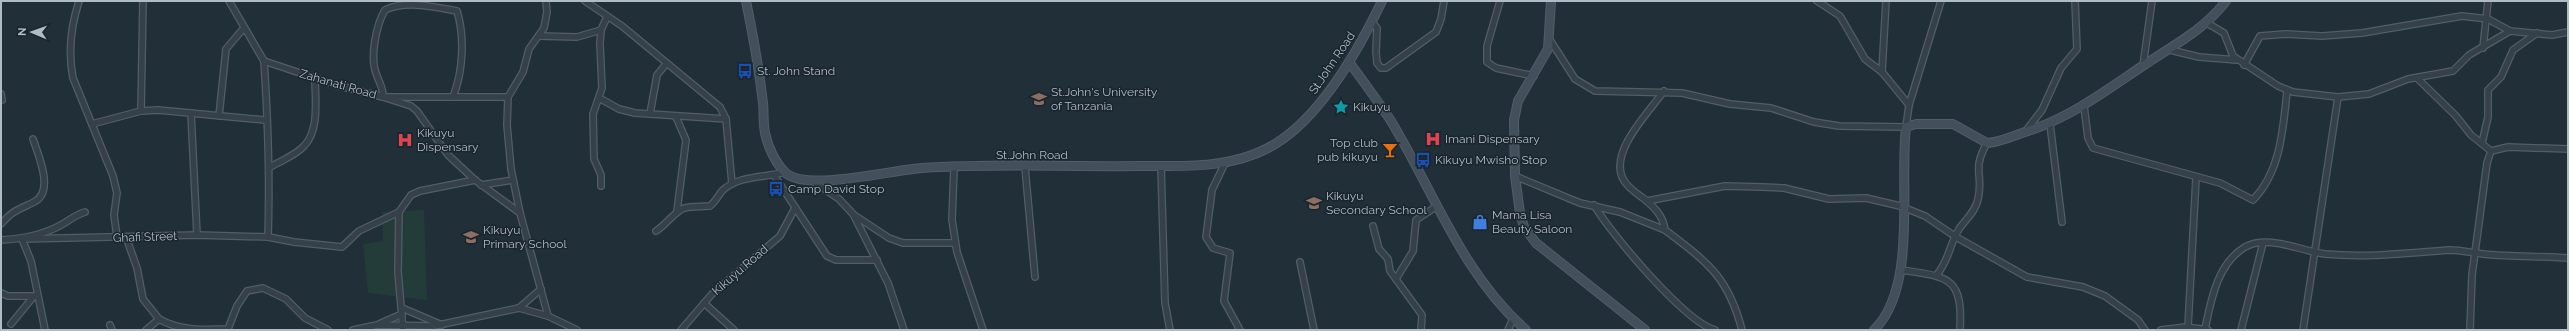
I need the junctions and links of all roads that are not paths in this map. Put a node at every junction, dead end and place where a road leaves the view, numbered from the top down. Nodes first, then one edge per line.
1 (79, 1) edge
2 (143, 1) edge
3 (229, 1) edge
4 (546, 1) edge
5 (585, 1) edge
6 (746, 1) edge
7 (1382, 1) edge
8 (1444, 1) edge
9 (1500, 1) edge
10 (1551, 1) edge
11 (1817, 1) edge
12 (1886, 1) edge
13 (1942, 1) edge
14 (2075, 1) edge
15 (2152, 1) edge
16 (2226, 1) edge
17 (2488, 1) edge
18 (607, 17) junction
19 (2485, 18) junction
20 (1372, 22) junction
21 (2207, 23) junction
22 (243, 29) junction
23 (601, 30) junction
24 (2510, 31) junction
25 (2568, 32) edge
26 (2537, 33) junction
27 (539, 36) junction
28 (1550, 40) junction
29 (2483, 48) junction
30 (2170, 50) junction
31 (2237, 60) junction
32 (264, 61) junction
33 (1349, 62) junction
34 (667, 63) junction
35 (2244, 65) junction
36 (2143, 66) junction
37 (1882, 72) junction
38 (1534, 76) junction
39 (315, 77) junction
40 (2417, 78) junction
41 (2287, 91) junction
42 (1664, 92) junction
43 (383, 96) junction
44 (453, 97) junction
45 (508, 97) junction
46 (2338, 97) junction
47 (599, 98) junction
48 (1909, 105) junction
49 (2084, 106) junction
50 (141, 111) junction
51 (192, 113) junction
52 (650, 114) junction
53 (219, 116) junction
54 (676, 117) junction
55 (265, 120) junction
56 (726, 120) junction
57 (92, 124) junction
58 (2050, 124) junction
59 (1906, 127) junction
60 (2025, 132) junction
61 (33, 138) dead end
62 (1987, 143) junction
63 (2482, 143) junction
64 (2568, 149) edge
65 (2491, 151) junction
66 (1225, 163) junction
67 (1161, 166) junction
68 (270, 167) junction
69 (1025, 167) junction
70 (954, 168) junction
71 (785, 172) junction
72 (774, 176) junction
73 (1515, 176) junction
74 (2196, 178) junction
75 (475, 180) junction
76 (513, 180) junction
77 (814, 182) junction
78 (481, 184) junction
79 (732, 184) junction
80 (601, 186) dead end
81 (1647, 201) junction
82 (1594, 205) junction
83 (1437, 206) junction
84 (795, 208) junction
85 (1904, 208) junction
86 (677, 211) junction
87 (85, 212) dead end
88 (399, 212) junction
89 (520, 213) junction
90 (853, 214) junction
91 (2062, 222) dead end
92 (1, 224) edge
93 (1373, 226) dead end
94 (1665, 230) junction
95 (656, 231) dead end
96 (197, 235) junction
97 (117, 237) junction
98 (126, 237) junction
99 (268, 237) junction
100 (1956, 237) junction
101 (22, 239) junction
102 (1, 240) edge
103 (956, 243) junction
104 (2263, 243) junction
105 (2316, 252) junction
106 (2475, 253) junction
107 (2568, 258) edge
108 (877, 260) junction
109 (1300, 262) dead end
110 (1901, 270) junction
111 (1936, 276) junction
112 (1035, 277) dead end
113 (1396, 279) junction
114 (541, 289) junction
115 (1, 293) edge
116 (704, 303) junction
117 (519, 308) junction
118 (402, 311) junction
119 (548, 316) junction
120 (159, 319) junction
121 (1513, 319) junction
122 (11, 324) dead end
123 (377, 325) junction
124 (442, 325) junction
125 (2188, 327) junction
126 (402, 329) edge
127 (45, 330) edge
128 (146, 330) edge
129 (228, 330) edge
130 (328, 330) edge
131 (353, 330) edge
132 (577, 330) edge
133 (681, 330) edge
134 (734, 330) edge
135 (904, 330) edge
136 (983, 330) edge
137 (1170, 330) edge
138 (1240, 330) edge
139 (1314, 330) edge
140 (1421, 330) edge
141 (1508, 330) edge
142 (1526, 330) edge
143 (1645, 330) edge
144 (1715, 330) edge
145 (1742, 330) edge
146 (1874, 330) edge
147 (1960, 330) edge
148 (2145, 330) edge
149 (2161, 330) edge
150 (2207, 330) edge
151 (2241, 330) edge
152 (2303, 330) edge
153 (2470, 330) edge

1 - 57 street
2 - 50 street
3 - 22 street
4 - 27 street
5 - 18 street
6 - 71 street
7 - 20 street, St.John Road
8 - 20 street
9 - 38 street
10 - 28 street
11 - 37 street
12 - 37 street
13 - 48 street
14 - 60 street
15 - 36 street
16 - 21 street
17 - 19 street
18 - 23 street
18 - 34 street
19 - 24 street
19 - 29 street
19 - 35 street
20 - 33 street, St.John Road
21 - 30 street
21 - 31 street
22 - 32 street
22 - 53 street
23 - 27 street
23 - 47 street
24 - 26 street
24 - 29 street
25 - 26 street
26 - 63 street
27 - 45 street
28 - 38 street
28 - 42 street
29 - 40 street
30 - 31 street
30 - 36 street
31 - 35 street
32 - 39 street, Zahanati Road
32 - 55 street
33 - 66 street, St.John Road
33 - 83 street
34 - 52 street
34 - 56 street
35 - 41 street
36 - 49 street
37 - 48 street
38 - 73 street
39 - 43 street, Zahanati Road
39 - 68 street
40 - 46 street
40 - 63 street
41 - 46 street
41 - 74 street
42 - 59 street
42 - 81 street
43 - 44 street, Zahanati Road
43 - 44 street
43 - 75 street
44 - 45 street, Zahanati Road
45 - 76 street
46 - 105 street
47 - 52 street
47 - 80 street
48 - 59 street
49 - 58 street
49 - 74 street
50 - 51 street
50 - 57 street
51 - 53 street
51 - 96 street
52 - 54 street
53 - 55 street
54 - 56 street
54 - 86 street
55 - 68 street
56 - 79 street
57 - 97 street
58 - 60 street
58 - 91 street
59 - 62 street
59 - 85 street
60 - 62 street
61 - 92 street
62 - 100 street
63 - 65 street
64 - 65 street
65 - 106 street
66 - 67 street, St.John Road
66 - 138 street
67 - 69 street, St.John Road
67 - 137 street
68 - 99 street
69 - 70 street, St.John Road
69 - 112 street
70 - 77 street, St.John Road
70 - 103 street
71 - 72 street
71 - 77 street, St.John Road
72 - 79 street
72 - 84 street
73 - 82 street
73 - 143 street
74 - 125 street
75 - 78 street
75 - 88 street, Ghafi Street
76 - 78 street
76 - 89 street
77 - 90 street
78 - 89 street
79 - 86 street
81 - 85 street
81 - 94 street
82 - 94 street
82 - 144 street
83 - 113 street
83 - 121 street
84 - 108 street
84 - 116 street, Kikuyu Road
85 - 100 street
85 - 110 street
86 - 95 street
87 - 101 street
88 - 99 street, Ghafi Street
88 - 118 street
89 - 114 street
90 - 103 street
90 - 108 street
93 - 113 street
94 - 145 street
96 - 98 street, Ghafi Street
96 - 99 street, Ghafi Street
97 - 98 street, Ghafi Street
97 - 101 street, Ghafi Street
98 - 120 street
100 - 111 street
100 - 148 street
101 - 102 street, Ghafi Street
101 - 127 street
103 - 136 street
104 - 105 street
104 - 150 street
104 - 151 street
105 - 106 street
105 - 152 street
106 - 107 street
106 - 153 street
108 - 135 street
109 - 139 street
110 - 111 street
110 - 146 street
111 - 147 street
113 - 140 street
114 - 117 street
114 - 119 street
115 - 122 street
116 - 133 street, Kikuyu Road
116 - 134 street
117 - 119 street
117 - 124 street
118 - 123 street
118 - 124 street
118 - 126 street
119 - 132 street
120 - 128 street
120 - 129 street
121 - 141 street
121 - 142 street
123 - 126 street
123 - 131 street
124 - 126 street
125 - 149 street
125 - 150 street
129 - 130 street

